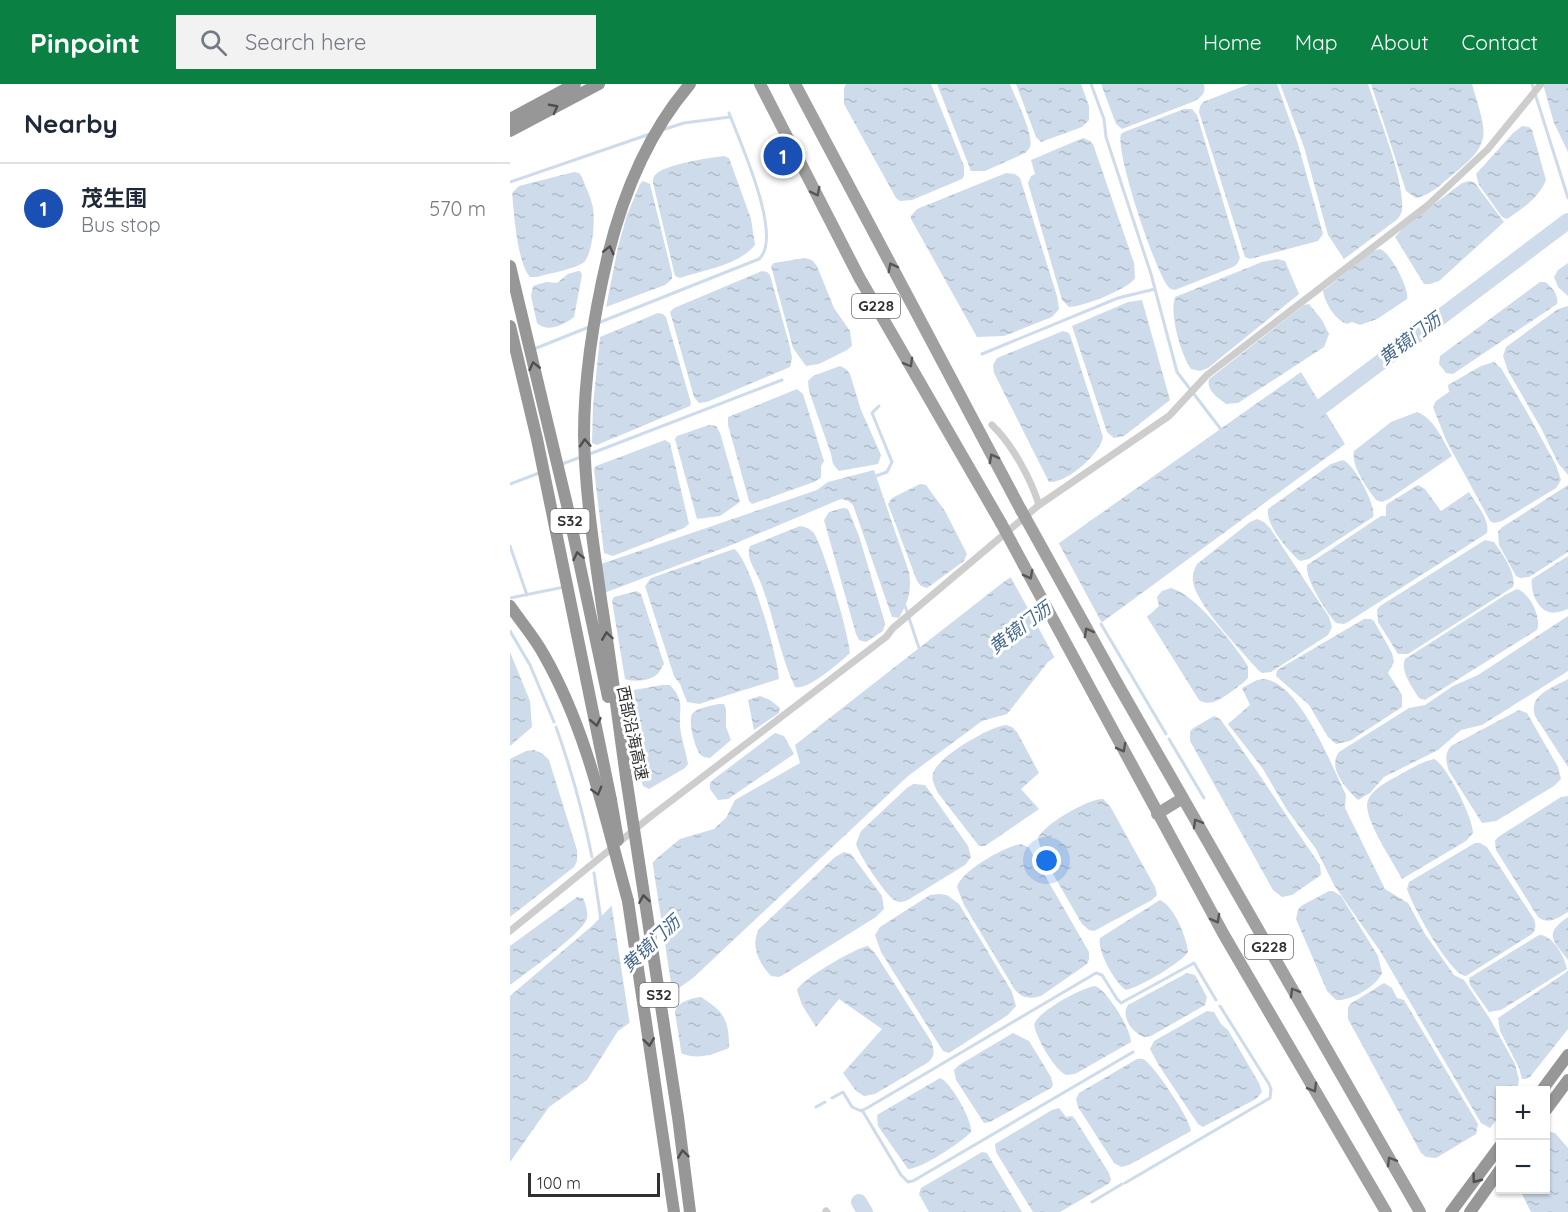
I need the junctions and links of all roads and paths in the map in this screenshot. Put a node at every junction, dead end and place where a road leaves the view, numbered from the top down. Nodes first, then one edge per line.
1 (575, 84) edge
2 (599, 84) edge
3 (690, 84) edge
4 (760, 84) edge
5 (795, 84) edge
6 (1540, 84) edge
7 (510, 119) edge
8 (510, 131) edge
9 (510, 266) edge
10 (510, 326) edge
11 (993, 425) dead end
12 (1039, 505) junction
13 (510, 606) edge
14 (626, 777) junction
15 (1183, 798) junction
16 (1157, 814) junction
17 (628, 901) junction
18 (510, 932) edge
19 (1568, 1055) edge
20 (1568, 1080) edge
21 (1545, 1086) edge
22 (1550, 1103) edge
23 (1496, 1152) edge
24 (1496, 1176) edge
25 (674, 1212) edge
26 (690, 1212) edge
27 (1386, 1212) edge
28 (1420, 1212) edge
29 (1452, 1212) edge
30 (1470, 1212) edge

1 - 7 highway
8 -> 2 highway
14 -> 3 highway
4 -> 16 highway, G228, bridge
15 -> 5 highway, G228, bridge
6 - 12 street
14 -> 9 highway, 西部沿海高速 / S32
10 -> 17 highway, 西部沿海高速 / S32, bridge
11 - 12 street
12 - 18 street
13 -> 17 highway, bridge
26 -> 14 highway, 西部沿海高速 / S32, bridge
15 - 16 highway
28 -> 15 highway, G228
16 -> 27 highway, G228
17 -> 25 highway, 西部沿海高速 / S32
19 - 21 highway
20 - 22 highway
23 -> 29 highway
24 - 30 highway

